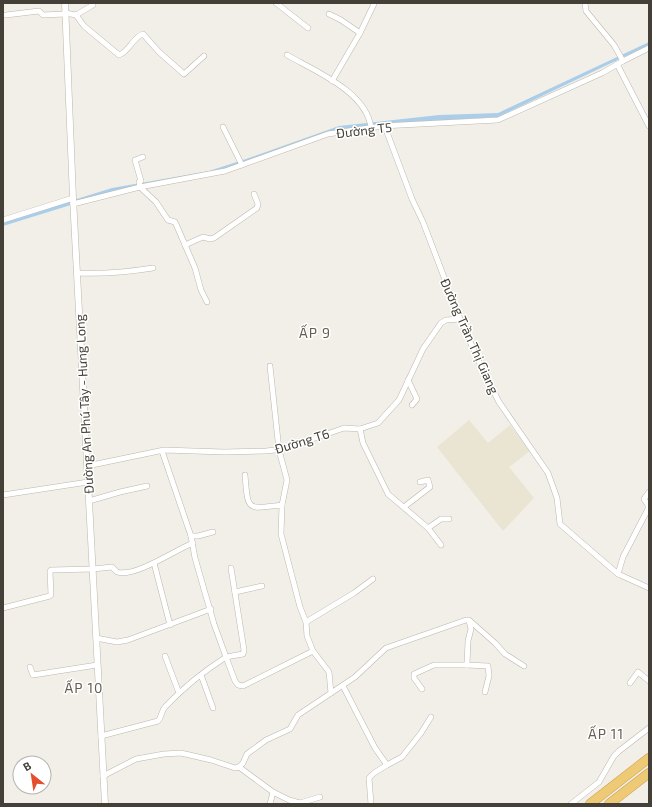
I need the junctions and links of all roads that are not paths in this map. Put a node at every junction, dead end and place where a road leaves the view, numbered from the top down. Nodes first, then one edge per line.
1 (65, 3) edge
2 (276, 3) edge
3 (585, 3) edge
4 (374, 4) dead end
5 (93, 5) dead end
6 (65, 14) junction
7 (329, 14) dead end
8 (6, 15) dead end
9 (76, 15) junction
10 (308, 28) dead end
11 (360, 33) junction
12 (649, 48) edge
13 (287, 55) dead end
14 (204, 56) dead end
15 (622, 60) junction
16 (617, 64) junction
17 (332, 80) junction
18 (371, 125) junction
19 (649, 126) edge
20 (223, 127) dead end
21 (385, 127) junction
22 (143, 157) dead end
23 (241, 162) junction
24 (140, 185) junction
25 (254, 194) dead end
26 (73, 200) junction
27 (3, 220) edge
28 (185, 245) junction
29 (153, 268) dead end
30 (77, 273) junction
31 (207, 302) dead end
32 (460, 319) junction
33 (270, 366) dead end
34 (408, 380) junction
35 (412, 405) dead end
36 (360, 429) junction
37 (279, 450) junction
38 (162, 451) junction
39 (87, 466) junction
40 (245, 475) dead end
41 (88, 482) junction
42 (420, 482) dead end
43 (147, 486) dead end
44 (649, 492) edge
45 (3, 494) edge
46 (89, 501) junction
47 (282, 505) junction
48 (404, 507) junction
49 (448, 520) dead end
50 (428, 528) junction
51 (213, 532) dead end
52 (191, 536) junction
53 (193, 543) junction
54 (441, 545) dead end
55 (154, 563) junction
56 (231, 568) dead end
57 (93, 569) junction
58 (618, 574) junction
59 (373, 579) dead end
60 (262, 586) dead end
61 (649, 588) edge
62 (235, 592) junction
63 (3, 608) edge
64 (210, 610) junction
65 (469, 620) junction
66 (306, 622) junction
67 (170, 625) junction
68 (96, 638) junction
69 (313, 651) junction
70 (165, 656) dead end
71 (226, 657) junction
72 (97, 665) junction
73 (467, 665) junction
74 (524, 666) dead end
75 (30, 667) dead end
76 (201, 675) junction
77 (649, 681) edge
78 (630, 683) dead end
79 (343, 686) junction
80 (422, 688) dead end
81 (485, 692) dead end
82 (179, 693) junction
83 (330, 693) junction
84 (213, 708) dead end
85 (431, 717) dead end
86 (649, 728) edge
87 (101, 736) junction
88 (648, 759) edge
89 (387, 765) junction
90 (239, 767) junction
91 (649, 773) edge
92 (103, 776) junction
93 (272, 792) junction
94 (320, 797) dead end
95 (105, 804) edge
96 (270, 804) edge
97 (371, 804) edge
98 (572, 804) edge
99 (590, 804) edge
100 (609, 804) edge

1 - 6 street, Đường An Phú Tây - Hưng Long
2 - 10 street
3 - 15 street
4 - 11 street
5 - 9 street
6 - 8 street
6 - 9 street
6 - 26 street, Đường An Phú Tây - Hưng Long
7 - 11 street
9 - 14 street
11 - 17 street
12 - 15 street, Đường T5
13 - 17 street
15 - 16 street, Đường T5
16 - 19 street
16 - 21 street, Đường T5
17 - 18 street
18 - 21 street, Đường T5
18 - 23 street, Đường T5
20 - 23 street
21 - 32 street, Đường Trần Thị Giang
22 - 24 street
23 - 24 street, Đường T5
24 - 26 street, Đường T5
24 - 28 street
25 - 28 street
26 - 27 street, Đường T5
26 - 30 street, Đường An Phú Tây - Hưng Long
28 - 31 street
29 - 30 street
30 - 39 street, Đường An Phú Tây - Hưng Long
32 - 34 street, Đường T6
32 - 58 street, Đường Trần Thị Giang
33 - 37 street
34 - 35 street
34 - 36 street, Đường T6
36 - 37 street, Đường T6
36 - 48 street
37 - 38 street, Đường T6
37 - 47 street
38 - 39 street, Đường T6
38 - 52 street
39 - 41 street, Đường An Phú Tây - Hưng Long
40 - 47 street
41 - 45 street
41 - 46 street, Đường An Phú Tây - Hưng Long
42 - 48 street
43 - 46 street
44 - 58 street
46 - 57 street, Đường An Phú Tây - Hưng Long
47 - 66 street
48 - 50 street
49 - 50 street
50 - 54 street
51 - 52 street
52 - 53 street
53 - 55 street
53 - 64 street
55 - 57 street
55 - 67 street
56 - 62 street
57 - 63 street
57 - 68 street, Đường An Phú Tây - Hưng Long
58 - 61 street, Đường Trần Thị Giang
59 - 66 street
60 - 62 street
62 - 71 street
64 - 67 street
64 - 71 street
65 - 73 street
65 - 74 street
65 - 79 street
66 - 69 street
67 - 68 street
68 - 72 street, Đường An Phú Tây - Hưng Long
69 - 71 street
69 - 83 street
70 - 82 street
71 - 76 street
72 - 75 street
72 - 87 street, Đường An Phú Tây - Hưng Long
73 - 80 street
73 - 81 street
76 - 82 street
76 - 84 street
77 - 78 street
79 - 83 street
79 - 89 street
82 - 87 street
83 - 90 street
85 - 89 street
86 - 98 street
87 - 92 street, Đường An Phú Tây - Hưng Long
88 - 99 highway
89 - 97 street
90 - 92 street
90 - 93 street
91 - 100 highway
92 - 95 street, Đường An Phú Tây - Hưng Long
93 - 94 street
93 - 96 street

